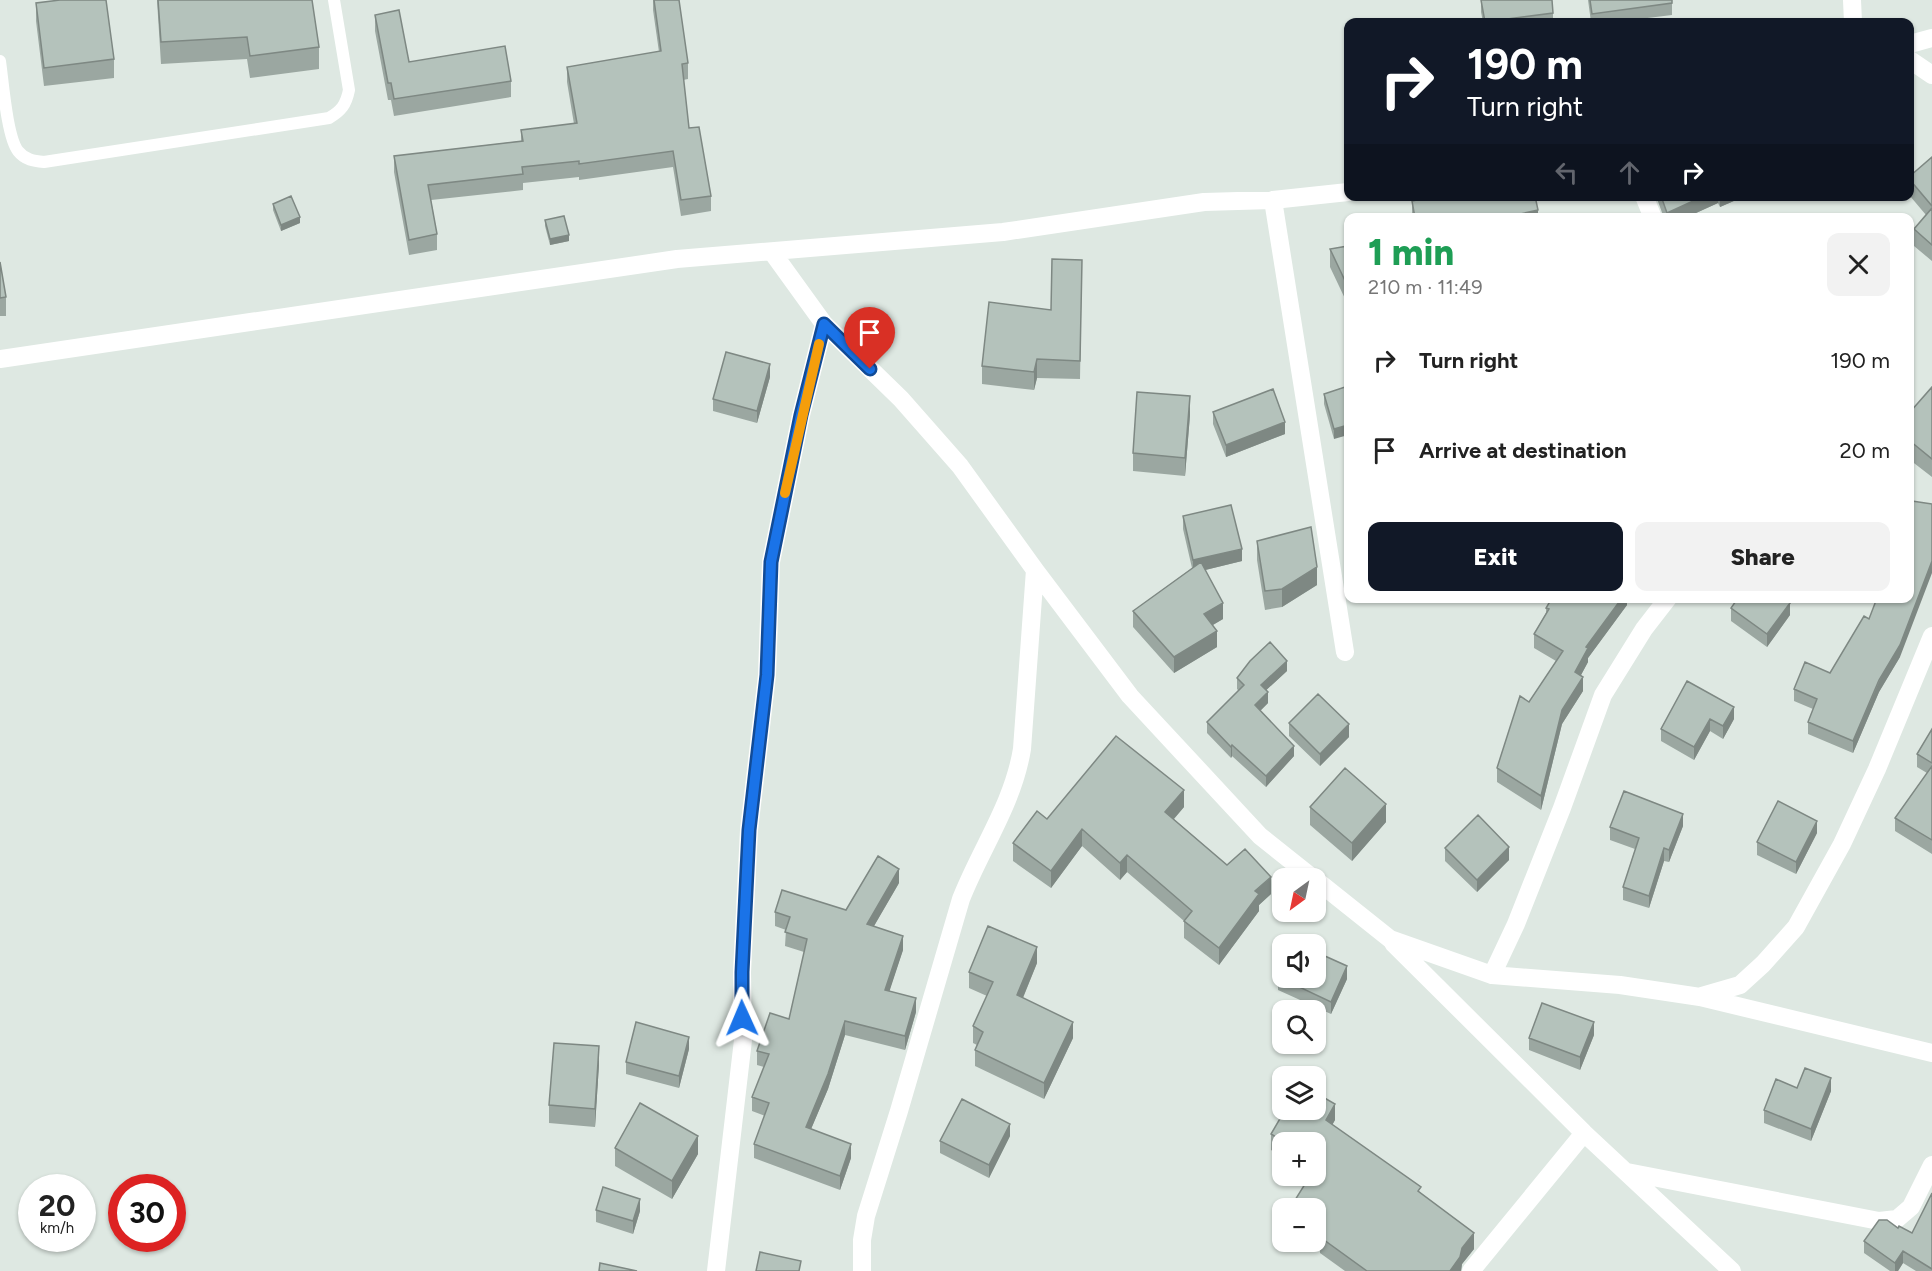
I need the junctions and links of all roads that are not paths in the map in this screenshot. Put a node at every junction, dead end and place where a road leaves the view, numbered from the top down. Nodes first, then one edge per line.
1 (334, 0) edge
2 (1852, 0) edge
3 (1853, 18) edge
4 (1932, 38) edge
5 (1914, 43) edge
6 (0, 62) edge
7 (1914, 63) edge
8 (1932, 75) edge
9 (1344, 192) edge
10 (1273, 200) junction
11 (772, 252) junction
12 (824, 324) junction
13 (0, 359) edge
14 (1035, 570) junction
15 (1664, 603) edge
16 (1932, 636) edge
17 (1345, 652) dead end
18 (1300, 868) edge
19 (1326, 889) edge
20 (1390, 939) junction
21 (1492, 975) junction
22 (1700, 997) junction
23 (1932, 1053) edge
24 (1584, 1133) junction
25 (1932, 1165) edge
26 (1625, 1172) junction
27 (716, 1271) edge
28 (862, 1271) edge
29 (1471, 1271) edge
30 (1732, 1271) edge

1 - 6 lane
2 - 3 street
4 - 5 street
7 - 8 street
9 - 10 street
10 - 11 street
10 - 17 street
11 - 12 street
11 - 13 street
12 - 14 street
12 - 27 street
14 - 18 street
14 - 28 street
15 - 21 street
16 - 22 street
19 - 20 street
20 - 21 street
20 - 24 street
21 - 22 street
22 - 23 street
24 - 26 street
24 - 29 street
25 - 26 street
26 - 30 street

